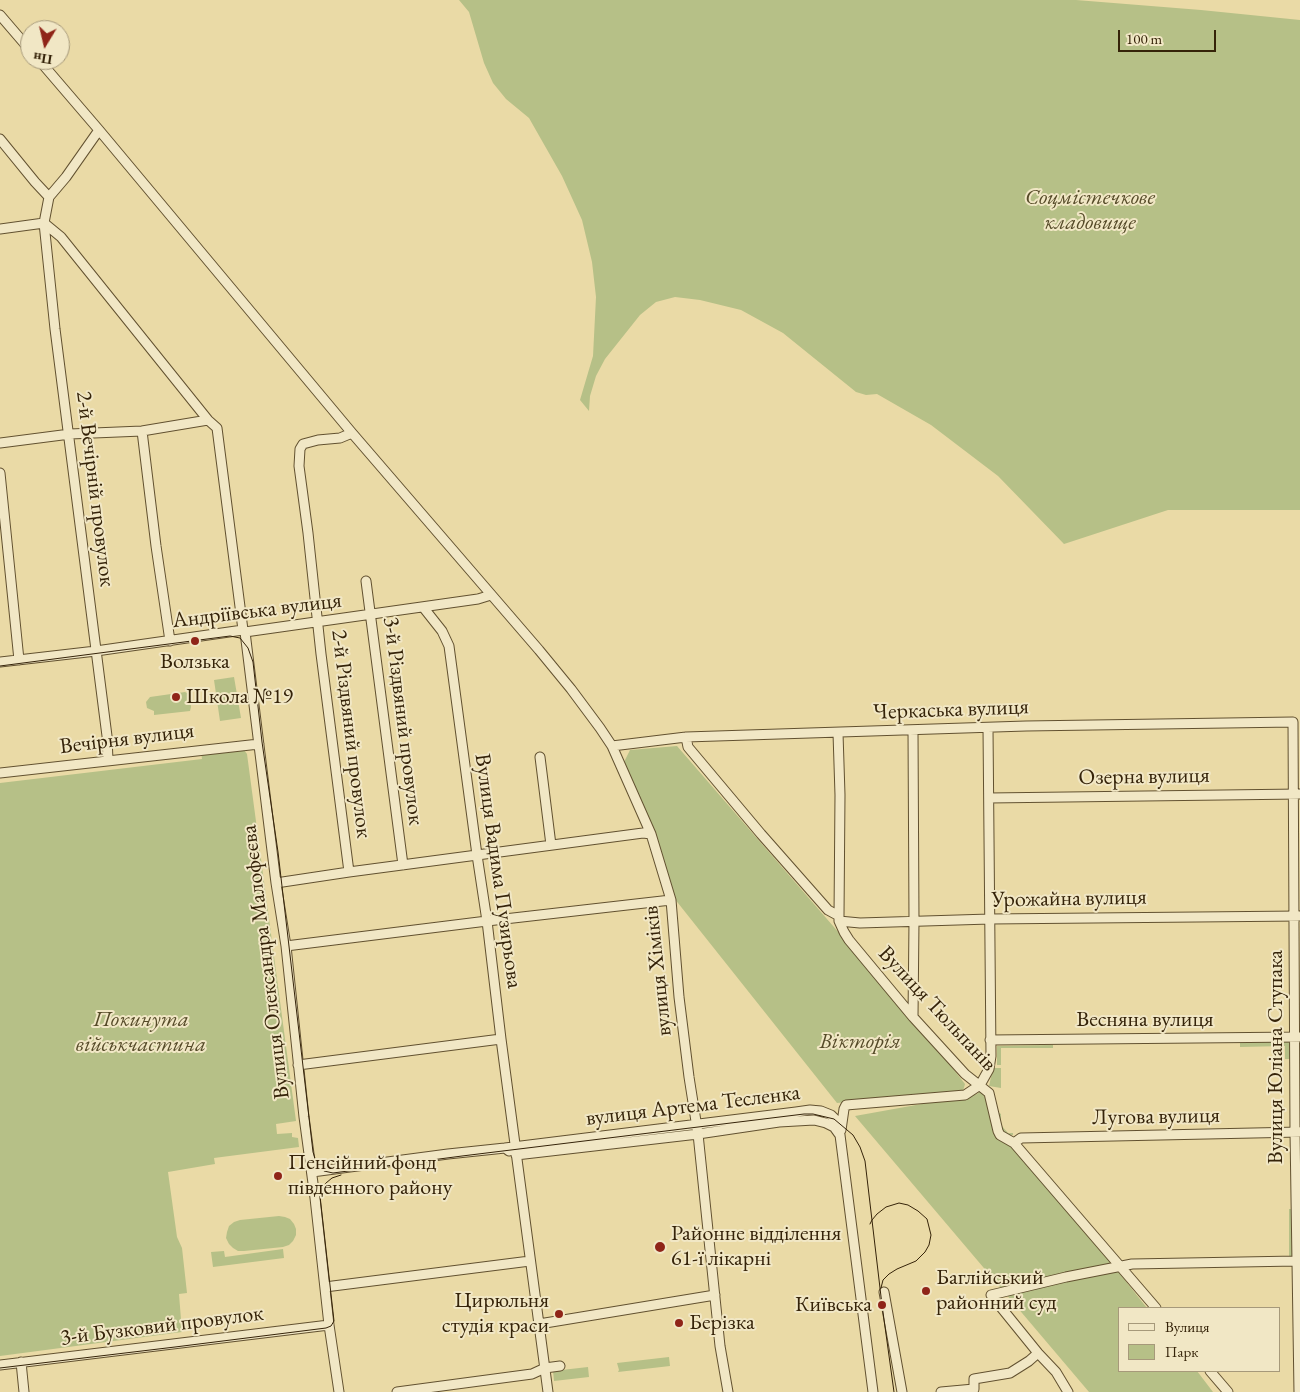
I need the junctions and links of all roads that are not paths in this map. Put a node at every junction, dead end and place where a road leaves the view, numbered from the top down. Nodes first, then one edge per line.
1 (0, 15) edge
2 (20, 38) edge
3 (48, 70) edge
4 (99, 130) junction
5 (0, 139) edge
6 (49, 197) junction
7 (44, 223) junction
8 (0, 229) edge
9 (208, 420) junction
10 (142, 431) junction
11 (352, 433) junction
12 (70, 434) junction
13 (0, 443) edge
14 (0, 473) edge
15 (366, 582) dead end
16 (491, 595) junction
17 (423, 607) junction
18 (371, 615) junction
19 (318, 621) junction
20 (244, 631) junction
21 (170, 641) junction
22 (96, 651) junction
23 (19, 660) junction
24 (0, 662) edge
25 (1293, 722) joint
26 (988, 728) junction
27 (913, 730) junction
28 (838, 733) junction
29 (686, 738) junction
30 (259, 744) junction
31 (612, 746) junction
32 (540, 757) dead end
33 (108, 760) junction
34 (0, 773) edge
35 (1297, 794) edge
36 (989, 798) junction
37 (651, 834) junction
38 (551, 845) junction
39 (477, 855) junction
40 (403, 865) junction
41 (349, 872) junction
42 (276, 883) junction
43 (671, 900) junction
44 (1297, 916) edge
45 (839, 918) junction
46 (990, 919) junction
47 (487, 921) junction
48 (914, 921) junction
49 (286, 946) junction
50 (912, 1017) junction
51 (1297, 1038) edge
52 (501, 1039) junction
53 (990, 1040) junction
54 (298, 1065) junction
55 (981, 1083) junction
56 (698, 1129) junction
57 (1297, 1132) edge
58 (840, 1135) junction
59 (1014, 1143) junction
60 (516, 1151) junction
61 (312, 1172) junction
62 (530, 1261) junction
63 (1296, 1261) junction
64 (1120, 1267) junction
65 (325, 1287) junction
66 (884, 1292) dead end
67 (715, 1295) junction
68 (1155, 1307) edge
69 (329, 1324) junction
70 (539, 1324) junction
71 (1038, 1353) junction
72 (21, 1362) junction
73 (0, 1365) edge
74 (560, 1366) dead end
75 (545, 1368) junction
76 (1211, 1372) edge
77 (24, 1392) edge
78 (339, 1392) edge
79 (397, 1392) edge
80 (548, 1392) edge
81 (728, 1392) edge
82 (873, 1392) edge
83 (902, 1392) edge
84 (941, 1392) edge
85 (1068, 1392) edge
86 (1228, 1392) edge
87 (1299, 1392) edge

1 - 2 street
3 - 4 street, вулиця Хіміків
4 - 6 street
4 - 11 street, вулиця Хіміків
5 - 6 street
6 - 7 street, 2-й Вечірній провулок
7 - 8 street
7 - 9 street, Вулиця Олександра Малофєєва
7 - 12 street, 2-й Вечірній провулок
9 - 10 street
9 - 20 street, Вулиця Олександра Малофєєва
10 - 12 street
10 - 21 street
11 - 16 street, вулиця Хіміків
11 - 19 street, 2-й Різдвяний провулок
12 - 13 street
12 - 22 street, 2-й Вечірній провулок
14 - 23 street
15 - 18 street, 3-й Різдвяний провулок
16 - 17 street, Андріївська вулиця
16 - 31 street, вулиця Хіміків
17 - 18 street, Андріївська вулиця
17 - 39 street, Вулиця Вадима Пузирьова
18 - 19 street, Андріївська вулиця
18 - 40 street, 3-й Різдвяний провулок
19 - 20 street, Андріївська вулиця
19 - 41 street, 2-й Різдвяний провулок
20 - 21 street, Андріївська вулиця
20 - 30 street, Вулиця Олександра Малофєєва
21 - 22 street, Андріївська вулиця
22 - 23 street, Андріївська вулиця
22 - 33 street, 2-й Вечірній провулок
23 - 24 street, Андріївська вулиця
25 - 26 street, Черкаська вулиця
25 - 35 street, Вулиця Юліана Ступака
26 - 27 street, Черкаська вулиця
26 - 36 street
27 - 28 street, Черкаська вулиця
27 - 48 street
28 - 29 street, Черкаська вулиця
28 - 45 street
29 - 31 street, Черкаська вулиця
29 - 45 street, Вулиця Тюльпанів
30 - 33 street, Вечірня вулиця
30 - 42 street, Вулиця Олександра Малофєєва
31 - 37 street, вулиця Хіміків
32 - 38 street
33 - 34 street, Вечірня вулиця
35 - 36 street, Озерна вулиця
35 - 44 street, Вулиця Юліана Ступака
36 - 46 street
37 - 38 street
37 - 43 street, вулиця Хіміків
38 - 39 street
39 - 40 street
39 - 47 street, Вулиця Вадима Пузирьова
40 - 41 street
41 - 42 street
42 - 49 street, Вулиця Олександра Малофєєва
43 - 47 street
43 - 56 street, вулиця Хіміків
44 - 46 street, Урожайна вулиця
44 - 51 street, Вулиця Юліана Ступака
45 - 48 street, Урожайна вулиця
45 - 50 street, Вулиця Тюльпанів
46 - 48 street, Урожайна вулиця
46 - 53 street
47 - 49 street
47 - 52 street, Вулиця Вадима Пузирьова
48 - 50 street
49 - 54 street, Вулиця Олександра Малофєєва
50 - 55 street, Вулиця Тюльпанів
51 - 53 street, Весняна вулиця
51 - 57 street, Вулиця Юліана Ступака
52 - 54 street
52 - 60 street, Вулиця Вадима Пузирьова
53 - 55 street
54 - 61 street, Вулиця Олександра Малофєєва
55 - 58 street
55 - 59 street, Вулиця Тюльпанів
56 - 58 street, вулиця Артема Тесленка
56 - 60 street, вулиця Артема Тесленка
56 - 67 street, вулиця Хіміків
57 - 59 street, Лугова вулиця
57 - 63 street, Вулиця Юліана Ступака
58 - 82 street
59 - 64 street, Вулиця Тюльпанів
60 - 61 street
60 - 62 street, Вулиця Вадима Пузирьова
61 - 65 street, Вулиця Олександра Малофєєва
62 - 65 street
62 - 70 street, Вулиця Вадима Пузирьова
63 - 64 street
63 - 87 street, Вулиця Юліана Ступака
64 - 68 street, Вулиця Тюльпанів
64 - 71 street
65 - 69 street
66 - 83 street
67 - 70 street
67 - 81 street, вулиця Хіміків
69 - 72 street, 3-й Бузковий провулок
69 - 78 street
70 - 75 street, Вулиця Вадима Пузирьова
71 - 84 street
71 - 85 street
72 - 73 street, 3-й Бузковий провулок
72 - 77 street
74 - 75 street
75 - 79 street
75 - 80 street, Вулиця Вадима Пузирьова
76 - 86 street

